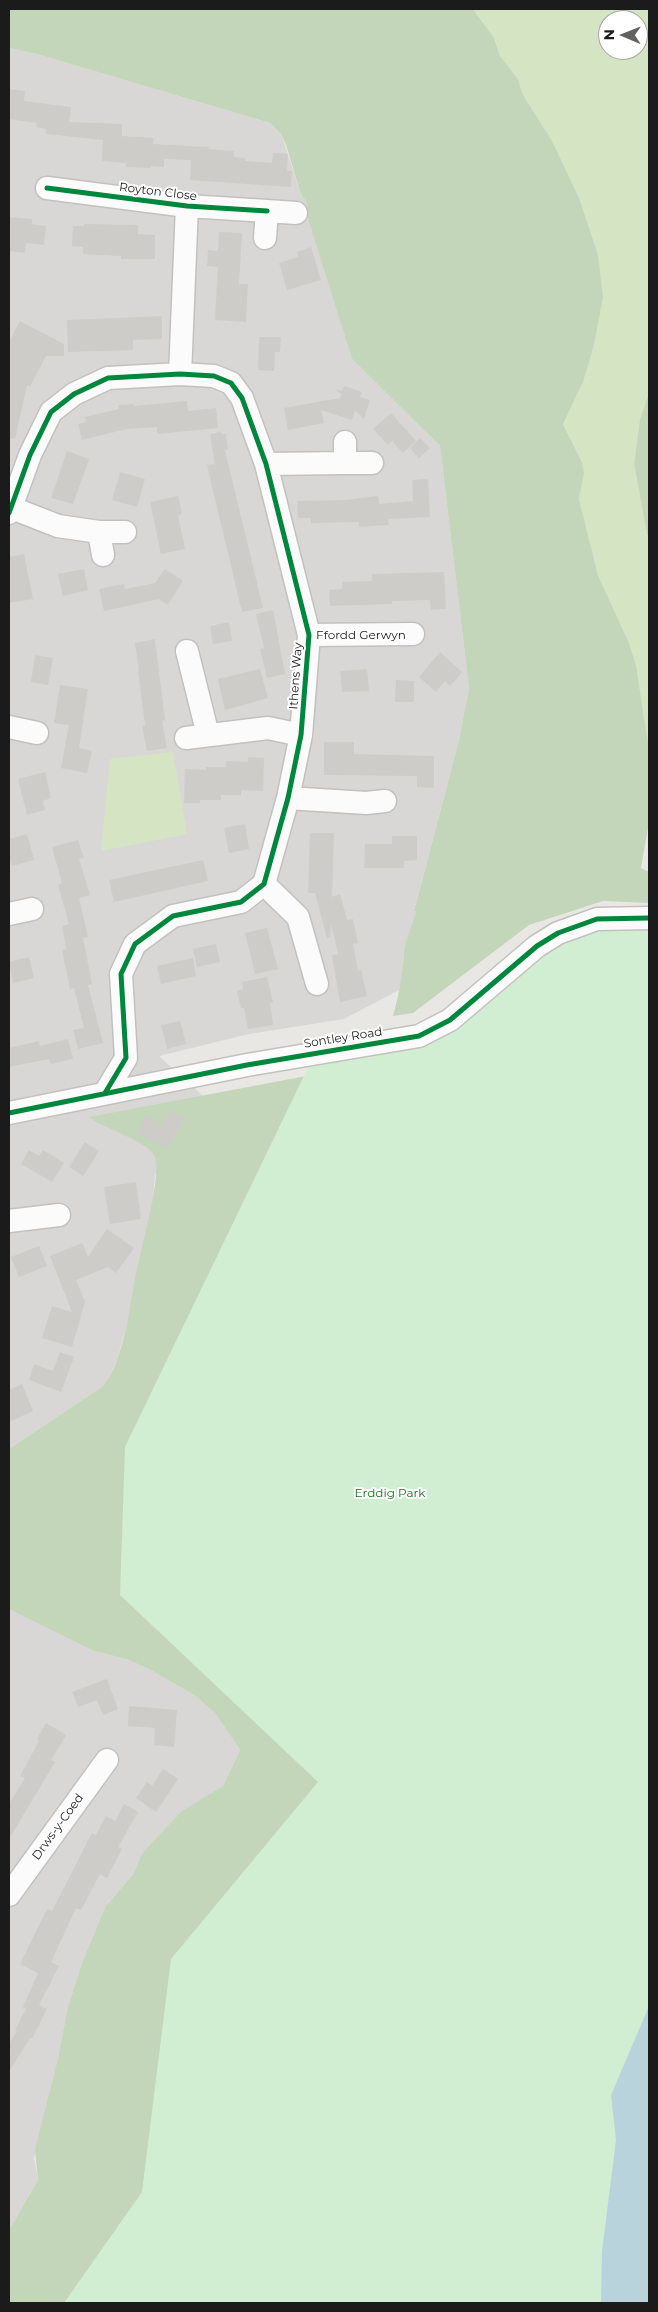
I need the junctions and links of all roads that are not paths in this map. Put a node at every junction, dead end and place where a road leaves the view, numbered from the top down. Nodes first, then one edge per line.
1 (47, 188) dead end
2 (187, 206) junction
3 (267, 211) junction
4 (296, 214) dead end
5 (265, 238) dead end
6 (180, 374) junction
7 (372, 463) dead end
8 (266, 464) junction
9 (10, 510) edge
10 (99, 532) junction
11 (125, 532) dead end
12 (103, 555) dead end
13 (413, 634) dead end
14 (309, 635) junction
15 (187, 652) dead end
16 (9, 727) edge
17 (37, 733) dead end
18 (208, 735) junction
19 (301, 735) junction
20 (186, 738) dead end
21 (288, 798) junction
22 (385, 801) dead end
23 (264, 884) junction
24 (32, 909) dead end
25 (9, 914) edge
26 (649, 918) edge
27 (317, 984) dead end
28 (105, 1094) junction
29 (9, 1112) edge
30 (59, 1215) dead end
31 (9, 1220) edge
32 (107, 1760) dead end
33 (9, 1895) edge

1 - 2 street, Royton Close
2 - 3 street, Royton Close
2 - 6 street, Royton Close
3 - 4 street, Royton Close
3 - 5 street
6 - 8 street, Ithens Way
6 - 9 street, Ithens Way
7 - 8 street
8 - 14 street, Ithens Way
9 - 10 street
10 - 11 street
10 - 12 street
13 - 14 street, Ffordd Gerwyn
14 - 19 street, Ithens Way
15 - 18 street
16 - 17 street
18 - 19 street
18 - 20 street
19 - 21 street, Ithens Way
21 - 22 street
21 - 23 street, Ithens Way
23 - 27 street
23 - 28 street
24 - 25 street
26 - 28 street, Sontley Road
28 - 29 street, Sontley Road
30 - 31 street
32 - 33 street, Drws-y-Coed

